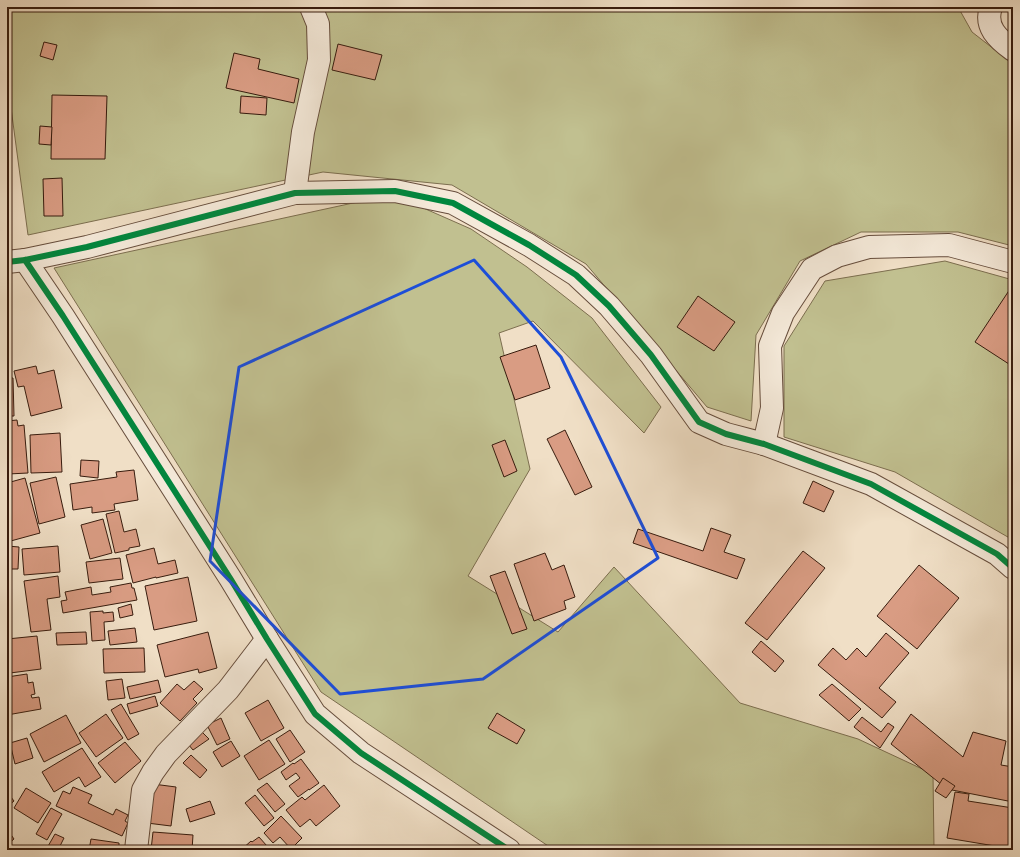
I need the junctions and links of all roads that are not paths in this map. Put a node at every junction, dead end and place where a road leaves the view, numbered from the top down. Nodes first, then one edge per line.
1 (311, 7) edge
2 (991, 7) edge
3 (1013, 50) edge
4 (296, 193) junction
5 (16, 261) edge
6 (1013, 262) edge
7 (764, 444) junction
8 (1013, 568) edge
9 (266, 639) junction
10 (136, 850) edge
11 (509, 850) edge

1 - 4 street
2 - 3 street
4 - 5 street
4 - 7 street
5 - 9 street
6 - 7 street
7 - 8 street
9 - 10 street
9 - 11 street

